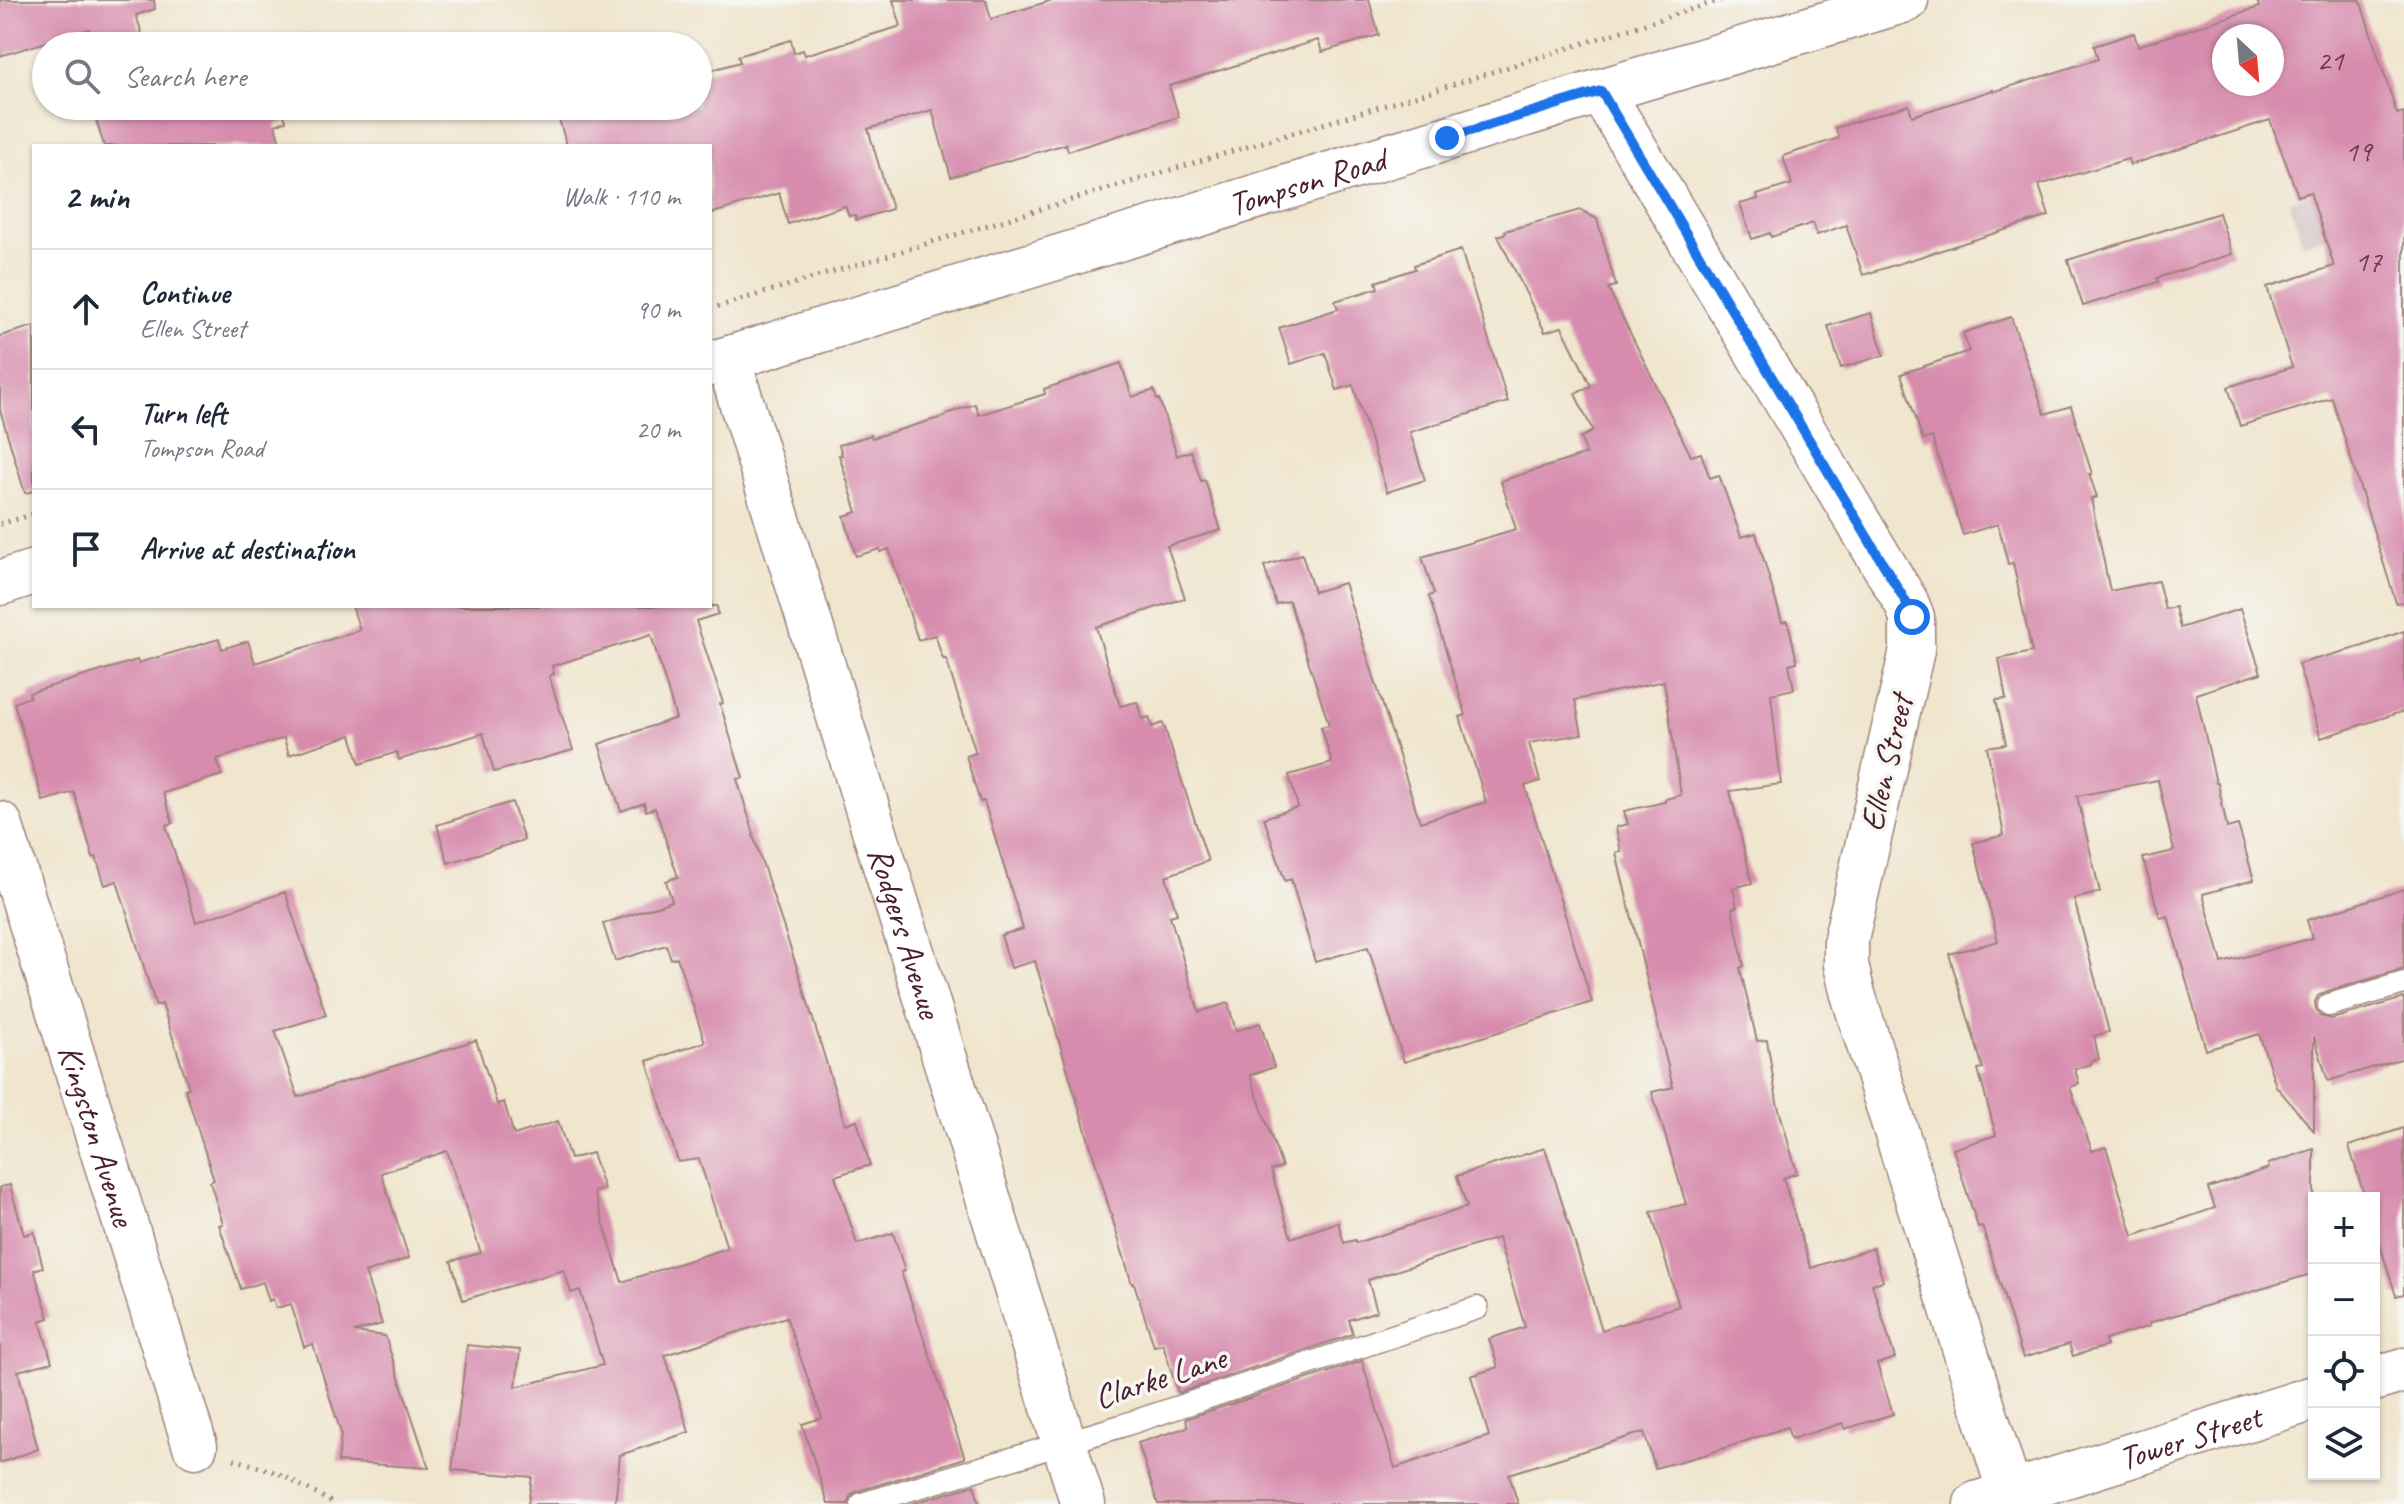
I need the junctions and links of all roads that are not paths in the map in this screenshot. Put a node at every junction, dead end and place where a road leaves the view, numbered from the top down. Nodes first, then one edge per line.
1 (1906, 0) edge
2 (1601, 91) junction
3 (719, 362) edge
4 (32, 573) edge
5 (0, 583) edge
6 (0, 824) edge
7 (2404, 983) edge
8 (2329, 1005) dead end
9 (1477, 1308) dead end
10 (2404, 1370) edge
11 (2380, 1377) edge
12 (2308, 1400) edge
13 (1063, 1443) junction
14 (195, 1446) road end
15 (1993, 1499) edge
16 (862, 1504) edge
17 (1083, 1504) edge

1 - 2 street, Tompson Road
2 - 3 street, Tompson Road
2 - 15 street, Ellen Street
3 - 13 street, Rodgers Avenue
4 - 5 street
6 - 14 street, Kingston Avenue
7 - 8 lane
9 - 13 lane, Clarke Lane
10 - 11 street
12 - 15 street, Tower Street
13 - 16 lane, Clarke Lane
13 - 17 street, Rodgers Avenue

